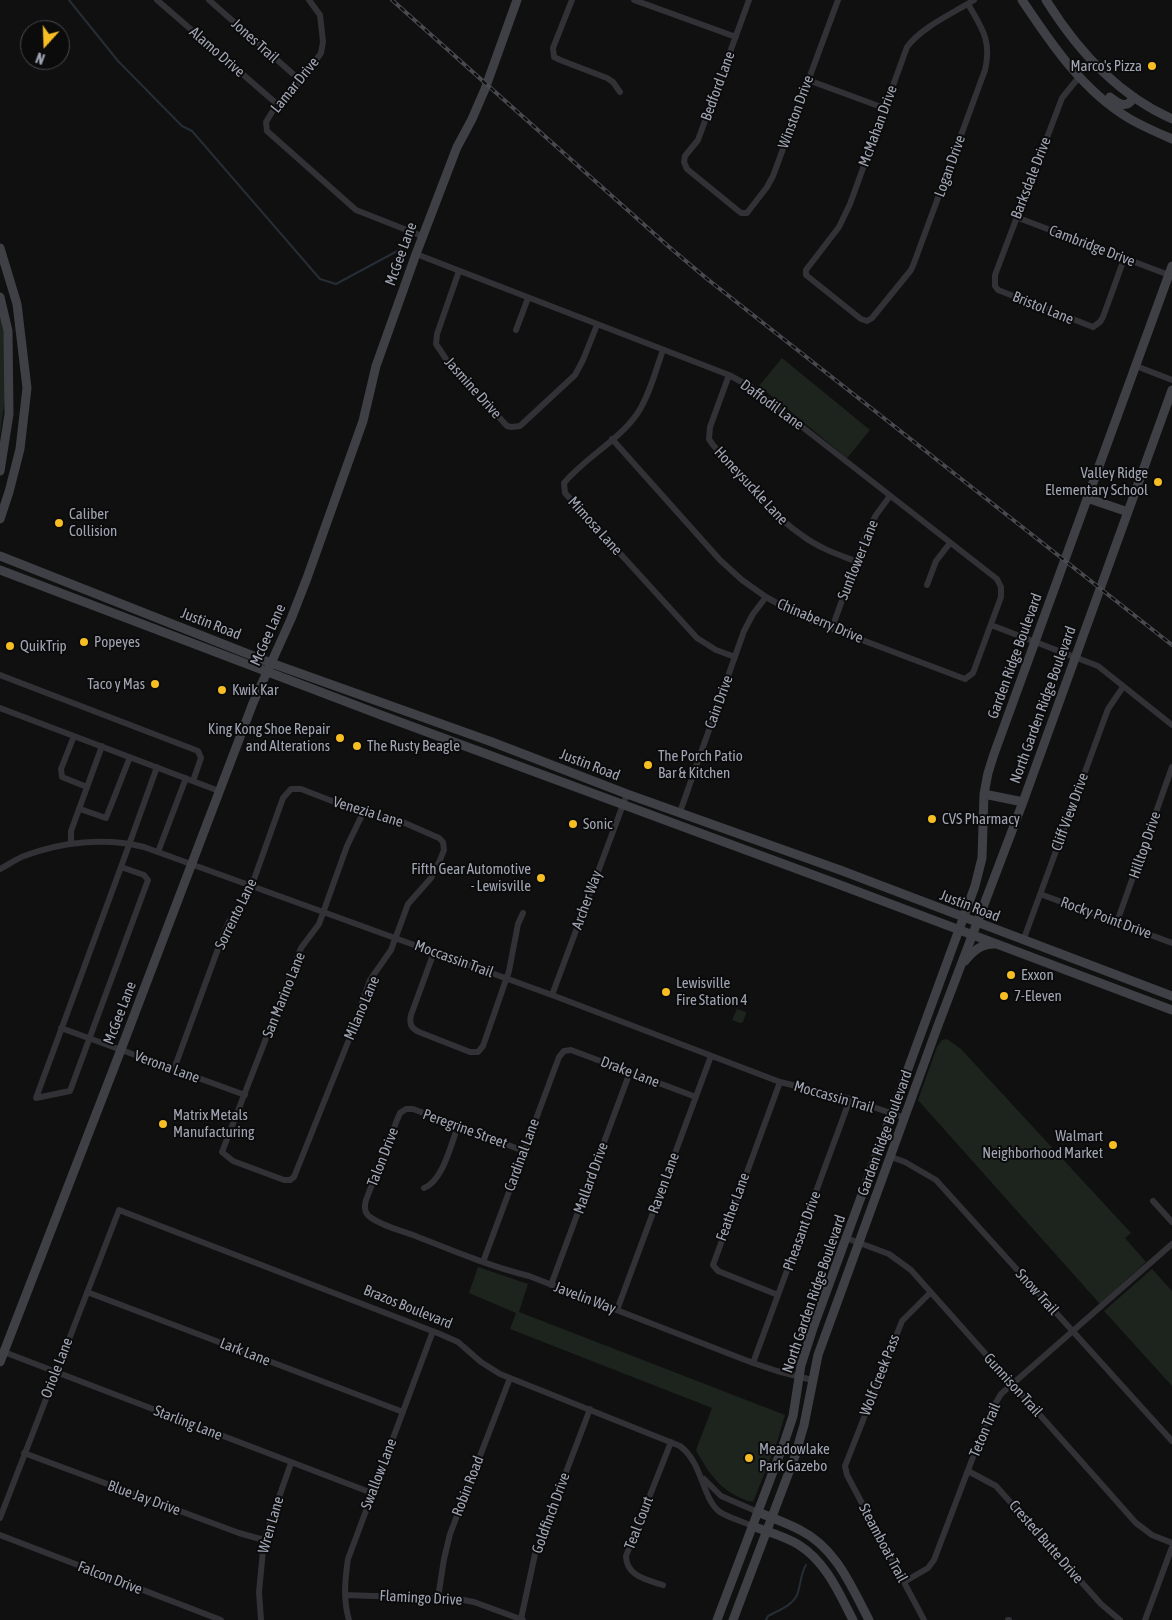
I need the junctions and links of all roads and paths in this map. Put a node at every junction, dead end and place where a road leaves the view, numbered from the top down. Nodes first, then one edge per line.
1 (157, 0) edge
2 (209, 0) edge
3 (309, 0) edge
4 (516, 0) edge
5 (572, 0) edge
6 (634, 0) edge
7 (749, 0) edge
8 (838, 0) edge
9 (974, 0) edge
10 (1022, 0) edge
11 (1046, 0) edge
12 (968, 4) junction
13 (736, 36) junction
14 (1079, 77) junction
15 (808, 80) junction
16 (300, 81) junction
17 (1090, 87) junction
18 (620, 92) dead end
19 (1134, 97) junction
20 (277, 104) junction
21 (884, 108) junction
22 (1172, 119) edge
23 (1172, 139) edge
24 (741, 213) joint
25 (1016, 217) junction
26 (422, 236) junction
27 (0, 248) edge
28 (416, 254) junction
29 (1124, 258) junction
30 (1172, 266) edge
31 (459, 271) junction
32 (4, 273) edge
33 (806, 275) joint
34 (1169, 275) junction
35 (994, 285) joint
36 (0, 296) edge
37 (528, 298) junction
38 (597, 325) junction
39 (516, 330) dead end
40 (663, 350) junction
41 (1136, 366) junction
42 (729, 375) junction
43 (1172, 380) edge
44 (1172, 390) edge
45 (612, 439) junction
46 (4, 449) junction
47 (20, 449) junction
48 (0, 471) edge
49 (890, 496) junction
50 (1087, 498) junction
51 (1128, 512) junction
52 (0, 520) edge
53 (950, 543) junction
54 (0, 556) edge
55 (855, 561) junction
56 (0, 570) edge
57 (927, 585) dead end
58 (766, 597) junction
59 (991, 625) junction
60 (832, 628) junction
61 (1035, 642) junction
62 (1076, 657) junction
63 (735, 658) junction
64 (271, 663) junction
65 (266, 672) junction
66 (0, 675) edge
67 (970, 677) joint
68 (1123, 686) junction
69 (0, 708) edge
70 (439, 723) junction
71 (1172, 725) edge
72 (434, 735) junction
73 (74, 736) junction
74 (102, 746) junction
75 (130, 756) junction
76 (157, 767) junction
77 (1172, 767) edge
78 (189, 779) junction
79 (88, 787) junction
80 (291, 789) joint
81 (219, 791) junction
82 (627, 794) junction
83 (984, 794) junction
84 (1023, 802) junction
85 (624, 805) junction
86 (80, 809) junction
87 (680, 812) junction
88 (364, 813) junction
89 (730, 830) junction
90 (443, 842) joint
91 (130, 843) junction
92 (726, 843) junction
93 (71, 844) junction
94 (158, 852) junction
95 (191, 864) junction
96 (121, 867) junction
97 (0, 869) edge
98 (838, 869) junction
99 (835, 882) junction
100 (251, 886) junction
101 (1040, 894) junction
102 (324, 913) junction
103 (523, 913) dead end
104 (964, 918) junction
105 (1117, 922) junction
106 (978, 923) junction
107 (960, 931) junction
108 (973, 936) junction
109 (395, 938) junction
110 (1023, 940) junction
111 (1172, 943) edge
112 (995, 944) junction
113 (434, 952) junction
114 (960, 969) junction
115 (507, 978) junction
116 (552, 994) junction
117 (1172, 996) edge
118 (1172, 1010) edge
119 (61, 1028) junction
120 (937, 1028) joint
121 (89, 1038) junction
122 (121, 1050) junction
123 (564, 1050) joint
124 (711, 1056) junction
125 (913, 1058) junction
126 (926, 1058) junction
127 (174, 1070) junction
128 (630, 1072) junction
129 (780, 1082) junction
130 (244, 1096) junction
131 (696, 1097) junction
132 (850, 1099) junction
133 (406, 1109) joint
134 (892, 1114) junction
135 (905, 1118) junction
136 (458, 1126) junction
137 (524, 1150) junction
138 (222, 1152) joint
139 (891, 1157) junction
140 (424, 1188) dead end
141 (1153, 1201) dead end
142 (364, 1208) joint
143 (116, 1219) joint
144 (1172, 1222) edge
145 (846, 1238) junction
146 (859, 1243) junction
147 (1172, 1244) edge
148 (483, 1262) junction
149 (552, 1285) junction
150 (87, 1292) junction
151 (930, 1293) junction
152 (778, 1295) junction
153 (617, 1310) junction
154 (433, 1331) junction
155 (1073, 1332) junction
156 (4, 1352) junction
157 (0, 1362) edge
158 (753, 1363) junction
159 (56, 1373) junction
160 (799, 1377) junction
161 (510, 1378) junction
162 (812, 1380) junction
163 (1013, 1384) junction
164 (590, 1409) junction
165 (403, 1412) junction
166 (1172, 1441) edge
167 (671, 1442) junction
168 (24, 1453) junction
169 (291, 1462) junction
170 (844, 1466) joint
171 (968, 1471) junction
172 (701, 1476) junction
173 (372, 1493) junction
174 (758, 1512) junction
175 (772, 1517) junction
176 (0, 1518) edge
177 (752, 1526) junction
178 (766, 1531) junction
179 (0, 1535) edge
180 (264, 1540) junction
181 (1172, 1543) edge
182 (1172, 1547) edge
183 (904, 1582) junction
184 (663, 1586) dead end
185 (345, 1595) junction
186 (438, 1598) junction
187 (221, 1620) edge
188 (261, 1620) edge
189 (349, 1620) edge
190 (522, 1620) edge
191 (717, 1620) edge
192 (733, 1620) edge
193 (853, 1620) edge
194 (869, 1620) edge
195 (924, 1620) edge
196 (1120, 1620) edge
197 (1145, 1620) edge

1 - 20 street, Alamo Drive
2 - 16 street, Jones Trail
3 - 16 street, Lamar Drive
4 - 26 main road, McGee Lane
5 - 18 street
6 - 13 street
7 - 13 street, Bedford Lane
8 - 15 street, Winston Drive
9 - 12 street, McMahan Drive
10 - 14 main road
11 - 19 main road
12 - 21 street, McMahan Drive
12 - 33 street, Logan Drive
13 - 24 street, Bedford Lane
14 - 17 main road
14 - 25 street, Barksdale Drive
15 - 21 street
15 - 24 street, Winston Drive
16 - 20 street, Lamar Drive
17 - 19 main road
17 - 23 main road
19 - 22 main road
20 - 26 street, Lamar Drive
21 - 33 street, McMahan Drive
25 - 29 street, Cambridge Drive
25 - 35 street, Barksdale Drive
26 - 28 main road, McGee Lane
27 - 32 main road
28 - 31 street, Daffodil Lane
28 - 64 main road, McGee Lane
29 - 34 street, Cambridge Drive
29 - 35 street, Bristol Lane
30 - 34 main road, Garden Ridge Boulevard
31 - 37 street, Daffodil Lane
31 - 38 street, Jasmine Drive
32 - 47 main road
34 - 41 main road, Garden Ridge Boulevard
36 - 46 main road
37 - 38 street, Daffodil Lane
37 - 39 street
38 - 40 street, Daffodil Lane
40 - 42 street, Daffodil Lane
40 - 45 street, Mimosa Lane
41 - 43 street
41 - 50 main road, Garden Ridge Boulevard
42 - 49 street, Daffodil Lane
42 - 55 street, Honeysuckle Lane
44 - 51 main road, North Garden Ridge Boulevard
45 - 58 street, Chinaberry Drive
45 - 63 street, Mimosa Lane
46 - 47 main road
46 - 48 main road
47 - 52 main road
49 - 53 street, Daffodil Lane
49 - 55 street, Sunflower Lane
50 - 51 main road
50 - 61 main road, Garden Ridge Boulevard
51 - 62 main road, North Garden Ridge Boulevard
53 - 57 street
53 - 59 street, Daffodil Lane
54 - 64 main road, Justin Road
55 - 60 street, Sunflower Lane
56 - 65 main road, Justin Road
58 - 60 street, Chinaberry Drive
58 - 63 street, Cain Drive
59 - 61 street
59 - 67 street, Daffodil Lane
60 - 67 street, Chinaberry Drive
61 - 62 street
61 - 83 main road, Garden Ridge Boulevard
62 - 68 street
62 - 84 main road, North Garden Ridge Boulevard
63 - 87 street, Cain Drive
64 - 65 main road, McGee Lane
64 - 70 main road, Justin Road
65 - 72 main road, Justin Road
65 - 81 main road, McGee Lane
66 - 78 street
68 - 71 street
68 - 101 street, Cliff View Drive
69 - 73 street
70 - 72 main road
70 - 82 main road, Justin Road
72 - 85 main road, Justin Road
73 - 74 street
73 - 79 street
74 - 75 street
74 - 79 street
75 - 76 street
75 - 86 street
76 - 78 street
76 - 91 street
77 - 105 street, Hilltop Drive
78 - 81 street
78 - 94 street
79 - 86 street
80 - 88 street, Venezia Lane
80 - 100 street, Sorrento Lane
81 - 95 main road, McGee Lane
82 - 85 street, Archer Way
82 - 87 main road, Justin Road
83 - 84 main road
83 - 104 main road, Garden Ridge Boulevard
84 - 106 main road, North Garden Ridge Boulevard
85 - 92 main road, Justin Road
85 - 116 street, Archer Way
86 - 93 street
87 - 89 main road, Justin Road
88 - 90 street, Venezia Lane
88 - 102 street, San Marino Lane
89 - 92 main road
89 - 98 main road, Justin Road
90 - 109 street, Milano Lane
91 - 93 street, Moccassin Trail
91 - 94 street, Moccassin Trail
91 - 96 street
92 - 99 main road, Justin Road
93 - 97 street, Moccassin Trail
94 - 95 street, Moccassin Trail
95 - 100 street, Moccassin Trail
95 - 122 main road, McGee Lane
96 - 119 street
96 - 121 street
98 - 99 main road
98 - 104 main road, Justin Road
99 - 107 main road, Justin Road
100 - 102 street, Moccassin Trail
100 - 127 street, Sorrento Lane
101 - 105 street, Rocky Point Drive
101 - 110 street, Cliff View Drive
102 - 109 street, Moccassin Trail
102 - 130 street, San Marino Lane
103 - 115 street
104 - 106 main road, Justin Road
104 - 107 main road, Garden Ridge Boulevard
105 - 111 street, Rocky Point Drive
106 - 108 main road, North Garden Ridge Boulevard
106 - 110 main road, Justin Road
107 - 108 main road, Justin Road
107 - 125 main road, Garden Ridge Boulevard
108 - 112 main road, Justin Road
108 - 114 main road, North Garden Ridge Boulevard
109 - 113 street, Moccassin Trail
109 - 138 street, Milano Lane
110 - 117 main road, Justin Road
112 - 114 main road
112 - 118 main road, Justin Road
113 - 115 street, Moccassin Trail
113 - 115 street
114 - 120 main road, North Garden Ridge Boulevard
115 - 116 street, Moccassin Trail
116 - 124 street, Moccassin Trail
119 - 121 street, Verona Lane
119 - 121 street
120 - 126 main road, Garden Ridge Boulevard
121 - 122 street, Verona Lane
122 - 127 street, Verona Lane
122 - 156 main road, McGee Lane
123 - 128 street, Drake Lane
123 - 137 street, Cardinal Lane
124 - 129 street, Moccassin Trail
124 - 131 street, Raven Lane
125 - 126 main road
125 - 134 main road, North Garden Ridge Boulevard
126 - 135 main road, Garden Ridge Boulevard
127 - 130 street, Verona Lane
128 - 131 street, Drake Lane
128 - 149 street, Mallard Drive
129 - 132 street, Moccassin Trail
129 - 152 street, Feather Lane
130 - 138 street, San Marino Lane
131 - 153 street, Raven Lane
132 - 134 street, Moccassin Trail
132 - 152 street, Pheasant Drive
133 - 136 street, Peregrine Street
133 - 142 street, Talon Drive
134 - 135 street, Moccassin Trail
134 - 145 main road, North Garden Ridge Boulevard
135 - 139 main road, Garden Ridge Boulevard
136 - 137 street, Peregrine Street
136 - 140 street
137 - 148 street, Cardinal Lane
139 - 146 main road, Garden Ridge Boulevard
139 - 155 street, Snow Trail
141 - 144 street
142 - 148 street, Javelin Way
143 - 150 street, Oriole Lane
143 - 154 street, Brazos Boulevard
145 - 146 street, Gunnison Trail
145 - 160 main road, North Garden Ridge Boulevard
146 - 151 street, Gunnison Trail
146 - 162 main road, Garden Ridge Boulevard
147 - 155 street, Teton Trail
148 - 149 street, Javelin Way
149 - 153 street, Javelin Way
150 - 159 street, Oriole Lane
150 - 165 street, Lark Lane
151 - 163 street, Gunnison Trail
151 - 170 street, Wolf Creek Pass
152 - 158 street, Pheasant Drive
153 - 158 street, Javelin Way
154 - 161 street, Brazos Boulevard
154 - 165 street, Swallow Lane
155 - 163 street, Teton Trail
155 - 166 street, Snow Trail
156 - 157 main road, McGee Lane
156 - 159 street, Starling Lane
158 - 160 street, Javelin Way
159 - 168 street, Oriole Lane
159 - 169 street, Starling Lane
160 - 162 street, Javelin Way
160 - 174 main road, North Garden Ridge Boulevard
161 - 164 street, Brazos Boulevard
161 - 186 street, Robin Road
162 - 175 main road, Garden Ridge Boulevard
163 - 171 street, Teton Trail
163 - 181 street, Gunnison Trail
164 - 167 street, Brazos Boulevard
164 - 190 street, Goldfinch Drive
165 - 173 street, Swallow Lane
167 - 172 street, Brazos Boulevard
167 - 184 street, Teal Court
168 - 176 street, Oriole Lane
168 - 180 street, Blue Jay Drive
169 - 173 street, Starling Lane
169 - 180 street, Wren Lane
170 - 183 street, Steamboat Trail
171 - 183 street, Teton Trail
171 - 196 street, Crested Butte Drive
172 - 174 street, Brazos Boulevard
172 - 177 street, Brazos Boulevard
173 - 185 street, Swallow Lane
174 - 175 main road, Brazos Boulevard
174 - 177 main road, North Garden Ridge Boulevard
175 - 178 main road, Garden Ridge Boulevard
175 - 194 main road, Brazos Boulevard
177 - 178 main road, Brazos Boulevard
177 - 191 main road, North Garden Ridge Boulevard
178 - 192 main road
178 - 193 main road, Brazos Boulevard
179 - 187 street, Falcon Drive
180 - 188 street, Wren Lane
182 - 197 street
183 - 195 street, Steamboat Trail
185 - 186 street, Flamingo Drive
185 - 189 street, Swallow Lane
186 - 190 street, Flamingo Drive

